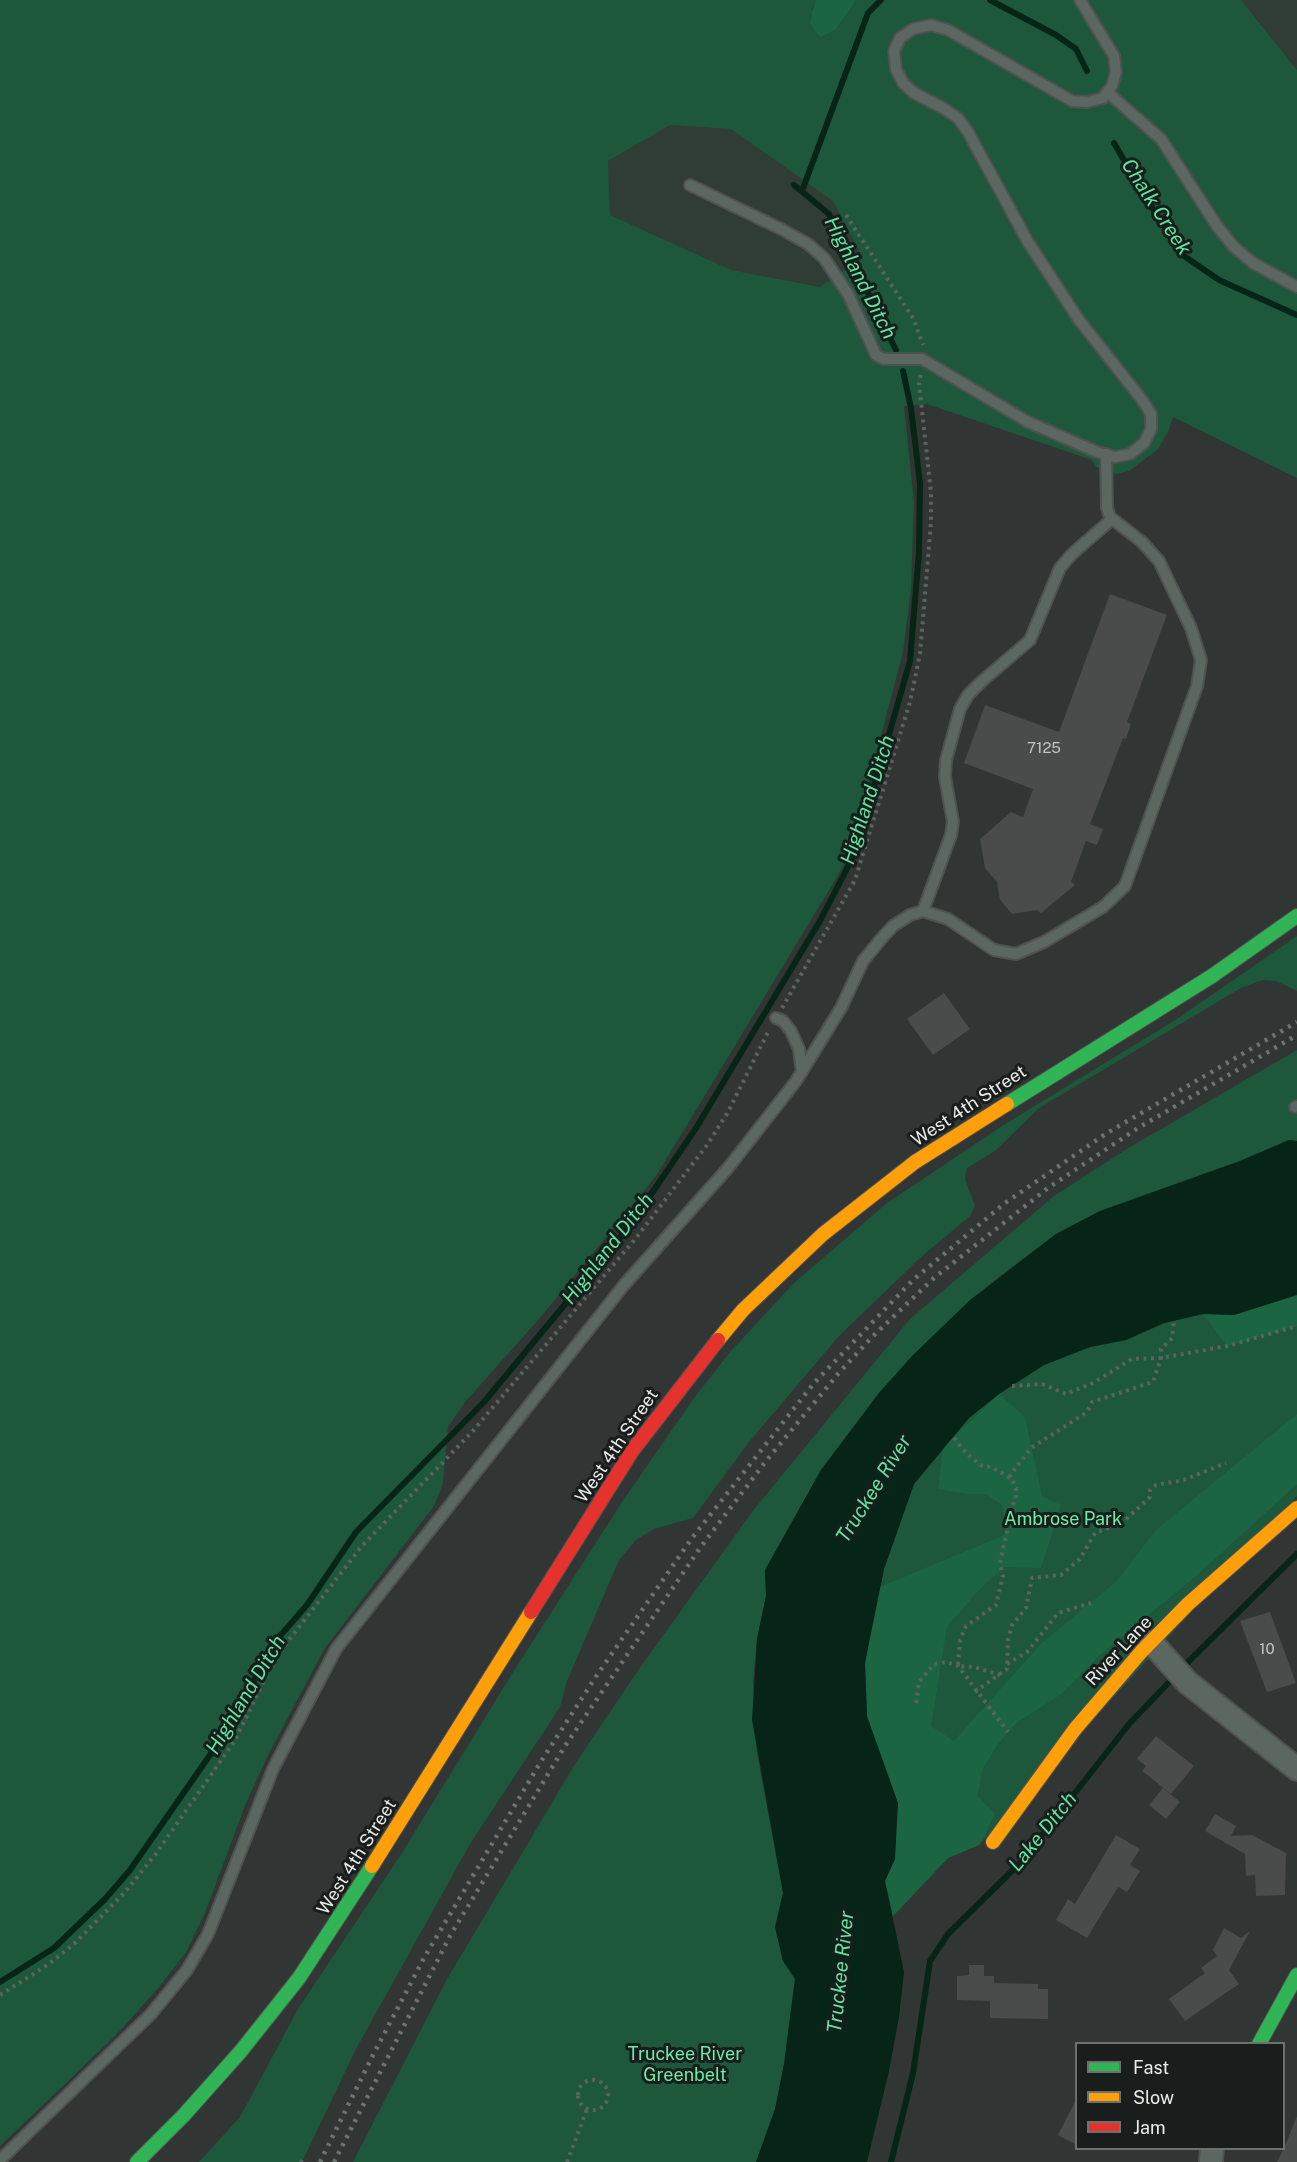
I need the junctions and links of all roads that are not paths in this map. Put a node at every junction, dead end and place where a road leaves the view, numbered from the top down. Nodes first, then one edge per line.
1 (1080, 0) edge
2 (1107, 92) junction
3 (690, 185) dead end
4 (1297, 287) edge
5 (1106, 454) junction
6 (1112, 519) junction
7 (923, 911) junction
8 (1297, 916) edge
9 (776, 1018) road end
10 (802, 1072) junction
11 (1297, 1508) edge
12 (1151, 1642) junction
13 (1297, 1768) edge
14 (993, 1842) dead end
15 (1297, 1975) edge
16 (1260, 2042) edge
17 (0, 2160) edge
18 (137, 2162) edge

1 - 2 lane
2 - 4 lane
2 - 5 lane
3 - 5 lane
5 - 6 lane
6 - 7 lane
6 - 7 lane
7 - 10 lane
8 - 18 main road, West 4th Street
9 - 10 lane
10 - 17 lane
11 - 12 main road, River Lane
12 - 13 street
12 - 14 main road, River Lane
15 - 16 main road

